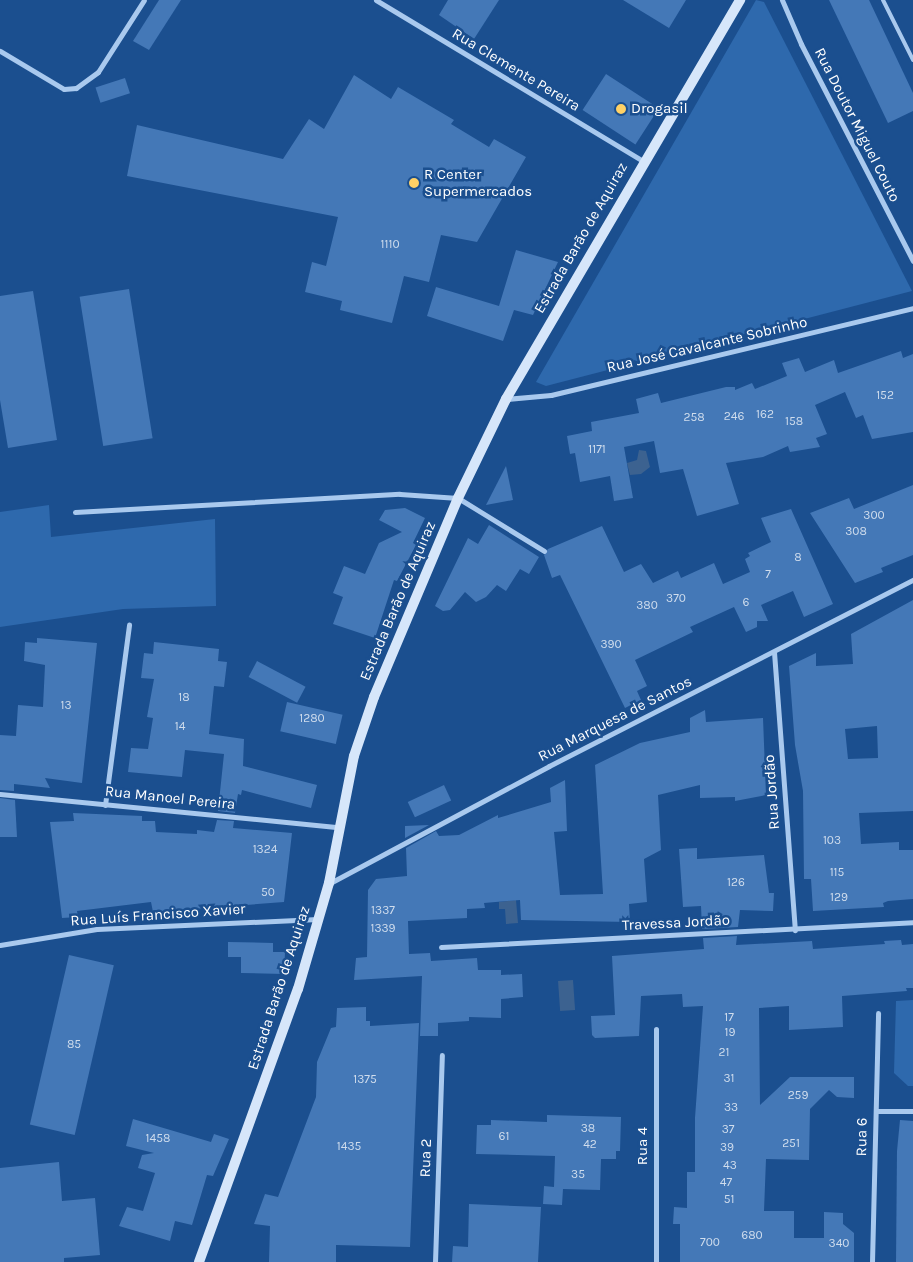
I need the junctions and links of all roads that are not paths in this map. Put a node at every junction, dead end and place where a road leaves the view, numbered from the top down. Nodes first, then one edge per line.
1 (144, 0) edge
2 (376, 0) edge
3 (740, 0) edge
4 (782, 0) edge
5 (883, 0) edge
6 (0, 51) edge
7 (913, 60) edge
8 (643, 161) junction
9 (913, 261) edge
10 (913, 308) edge
11 (506, 399) junction
12 (458, 498) junction
13 (75, 512) dead end
14 (544, 550) dead end
15 (913, 580) edge
16 (129, 625) dead end
17 (774, 652) junction
18 (0, 794) edge
19 (105, 804) junction
20 (338, 827) junction
21 (329, 883) junction
22 (318, 919) junction
23 (913, 922) edge
24 (795, 930) junction
25 (0, 945) edge
26 (441, 947) dead end
27 (878, 1013) dead end
28 (656, 1029) dead end
29 (442, 1055) dead end
30 (876, 1111) junction
31 (913, 1111) edge
32 (199, 1262) edge
33 (435, 1262) edge
34 (656, 1262) edge
35 (872, 1262) edge

1 - 6 street
2 - 8 street, Rua Clemente Pereira
3 - 8 street, Estrada Barão de Aquiraz
4 - 9 street, Rua Doutor Miguel Couto
5 - 7 lane
8 - 11 street, Estrada Barão de Aquiraz
10 - 11 street, Rua José Cavalcante Sobrinho
11 - 12 street, Estrada Barão de Aquiraz
12 - 13 street
12 - 14 street
12 - 20 street, Estrada Barão de Aquiraz
15 - 17 street, Rua Marquesa de Santos
16 - 19 street
17 - 21 street, Rua Marquesa de Santos
17 - 24 street, Rua Jordão
18 - 19 street, Rua Manoel Pereira
19 - 20 street, Rua Manoel Pereira
20 - 21 street, Estrada Barão de Aquiraz
21 - 22 street, Estrada Barão de Aquiraz
22 - 25 street, Rua Luís Francisco Xavier
22 - 32 street, Estrada Barão de Aquiraz
23 - 24 street, Travessa Jordão
24 - 26 street, Travessa Jordão
27 - 30 street, Rua 6
28 - 34 street, Rua 4
29 - 33 street, Rua 2
30 - 31 street
30 - 35 street, Rua 6

